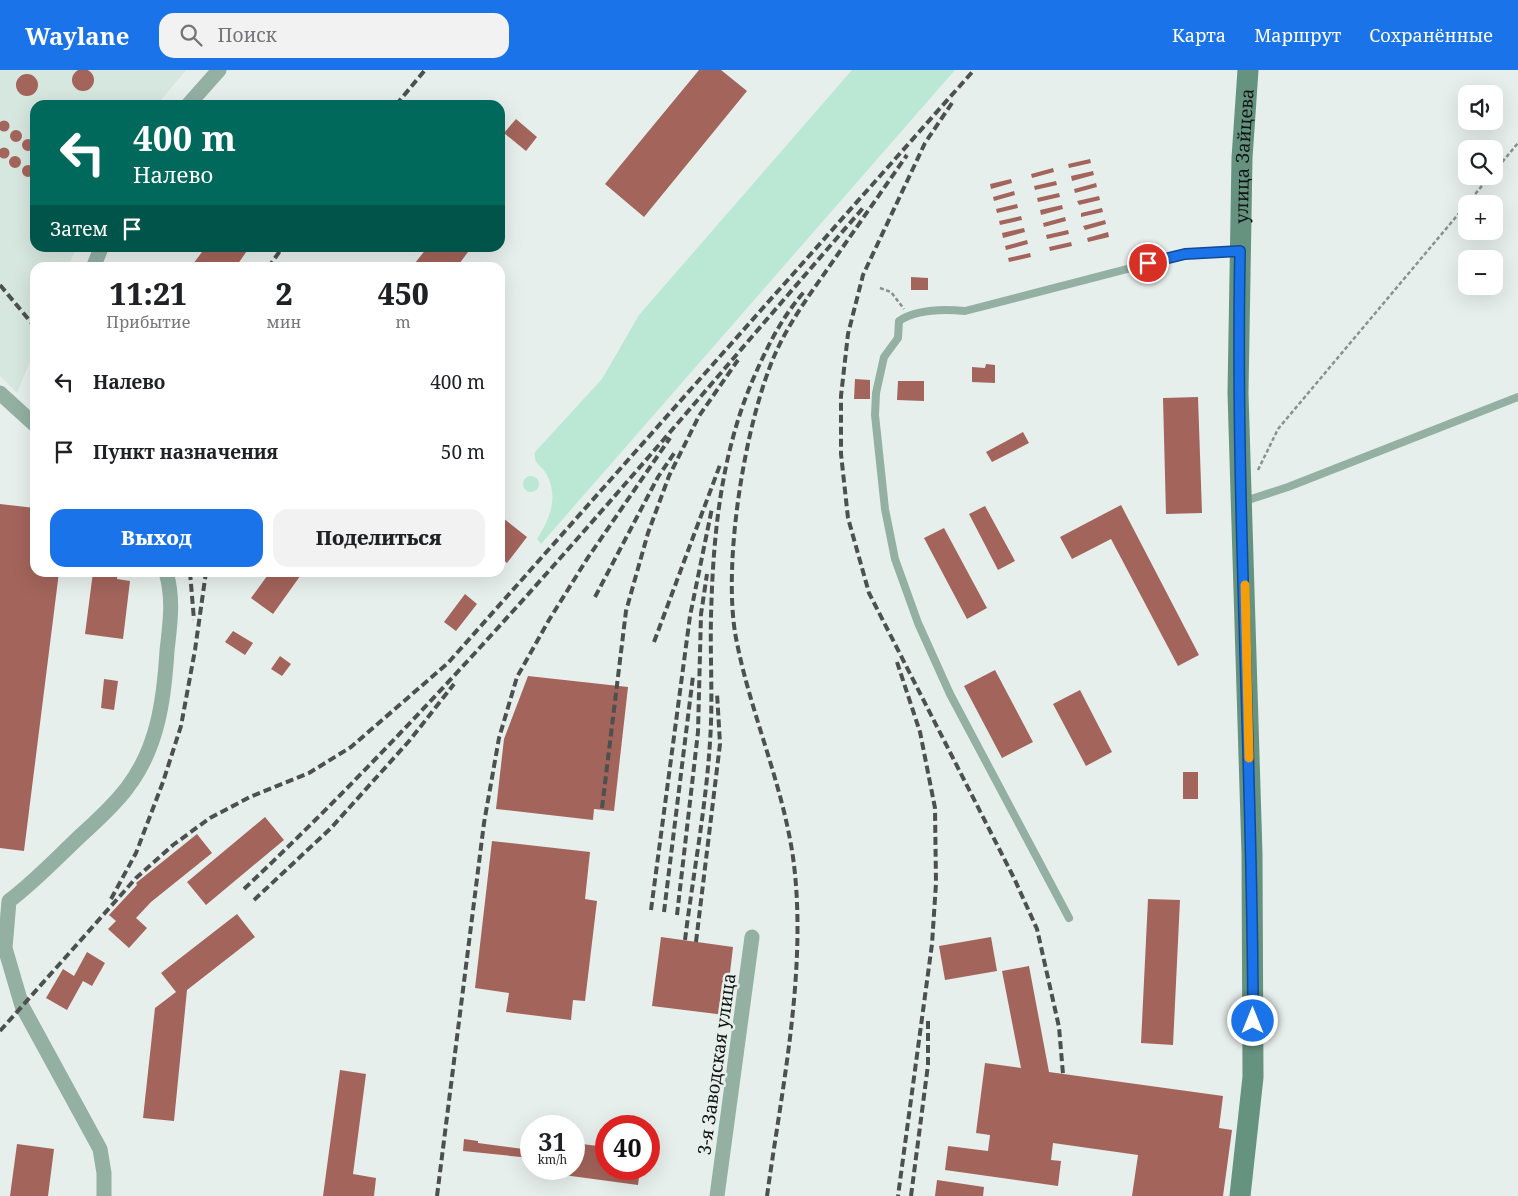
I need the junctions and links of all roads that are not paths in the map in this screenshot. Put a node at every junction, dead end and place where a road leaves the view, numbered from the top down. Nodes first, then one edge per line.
1 (219, 70) edge
2 (1247, 72) edge
3 (192, 100) edge
4 (1240, 251) junction
5 (2, 396) edge
6 (1518, 397) edge
7 (30, 416) edge
8 (1242, 502) junction
9 (167, 577) edge
10 (1069, 918) dead end
11 (752, 937) dead end
12 (104, 1196) edge
13 (717, 1196) edge
14 (1240, 1196) edge

1 - 3 street
2 - 4 street, улица Зайцева
4 - 8 street, улица Зайцева
4 - 10 lane
5 - 7 street
6 - 8 lane
8 - 14 street, улица Зайцева
9 - 12 street
11 - 13 street, 3-я Заводская улица

